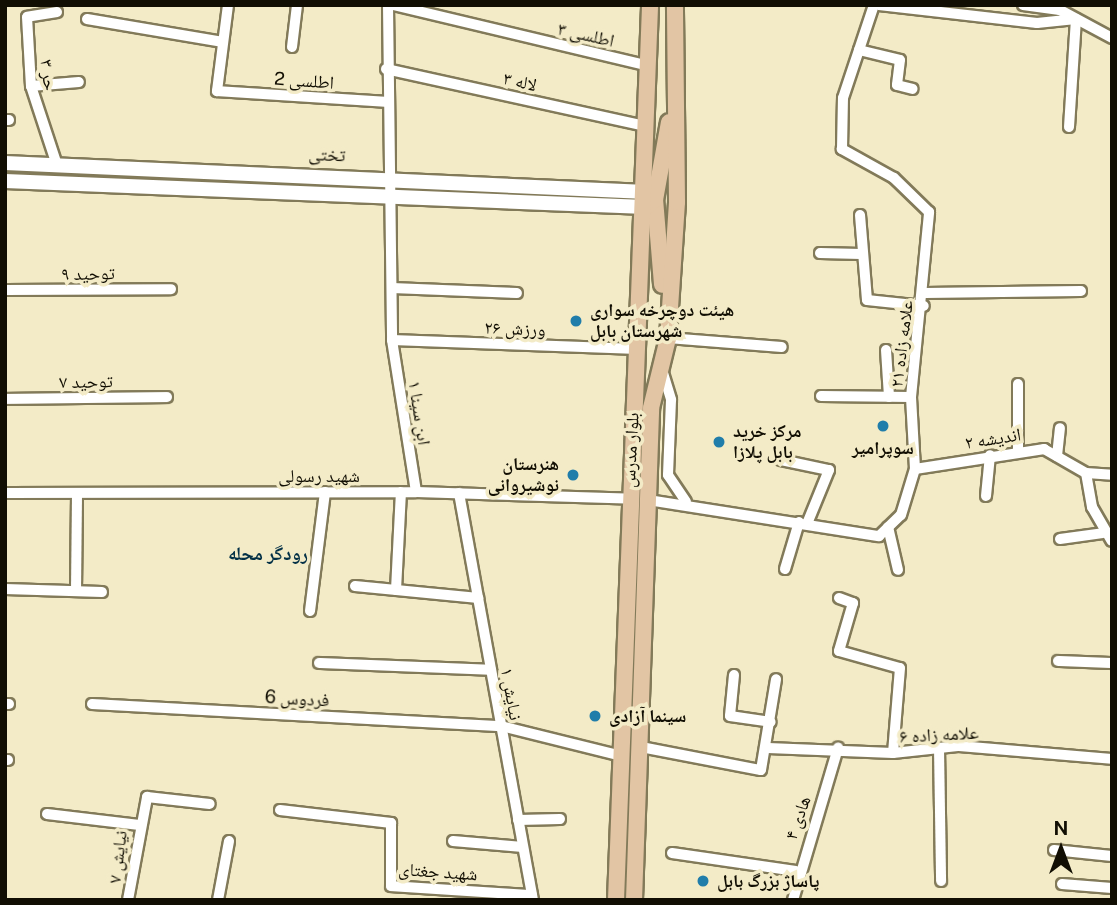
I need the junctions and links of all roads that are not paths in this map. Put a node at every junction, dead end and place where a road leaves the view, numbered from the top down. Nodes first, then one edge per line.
1 (228, 5) edge
2 (297, 5) edge
3 (391, 5) edge
4 (650, 5) edge
5 (675, 5) edge
6 (874, 5) edge
7 (879, 5) edge
8 (1023, 5) edge
9 (1068, 5) edge
10 (57, 12) dead end
11 (87, 19) dead end
12 (1076, 19) junction
13 (1112, 38) edge
14 (223, 42) junction
15 (292, 47) dead end
16 (859, 50) junction
17 (649, 66) junction
18 (386, 69) junction
19 (79, 82) dead end
20 (31, 86) junction
21 (913, 89) dead end
22 (388, 102) junction
23 (672, 107) junction
24 (646, 126) junction
25 (1069, 127) dead end
26 (5, 163) edge
27 (57, 165) junction
28 (5, 180) edge
29 (391, 186) junction
30 (649, 200) junction
31 (860, 215) dead end
32 (820, 253) dead end
33 (862, 254) junction
34 (392, 288) junction
35 (171, 289) dead end
36 (5, 290) edge
37 (1081, 291) dead end
38 (517, 293) dead end
39 (925, 293) junction
40 (666, 304) junction
41 (924, 306) junction
42 (668, 338) junction
43 (392, 340) junction
44 (782, 347) dead end
45 (638, 349) junction
46 (886, 349) dead end
47 (663, 373) junction
48 (1018, 384) dead end
49 (821, 396) dead end
50 (167, 397) dead end
51 (888, 397) junction
52 (911, 397) junction
53 (5, 399) edge
54 (1060, 428) dead end
55 (1018, 449) junction
56 (990, 455) junction
57 (1057, 456) junction
58 (781, 460) dead end
59 (915, 469) junction
60 (1086, 473) junction
61 (1112, 475) edge
62 (325, 492) junction
63 (401, 492) junction
64 (416, 492) junction
65 (5, 493) edge
66 (76, 493) junction
67 (459, 493) junction
68 (986, 496) dead end
69 (640, 500) junction
70 (686, 502) junction
71 (803, 523) junction
72 (888, 527) junction
73 (1103, 533) junction
74 (1060, 539) dead end
75 (1112, 541) edge
76 (785, 569) dead end
77 (898, 570) dead end
78 (355, 586) dead end
79 (5, 589) edge
80 (396, 590) junction
81 (76, 591) junction
82 (102, 592) dead end
83 (478, 598) junction
84 (839, 598) dead end
85 (310, 611) dead end
86 (1058, 661) dead end
87 (319, 663) dead end
88 (1112, 663) edge
89 (491, 670) junction
90 (734, 675) dead end
91 (776, 679) dead end
92 (92, 704) dead end
93 (771, 722) junction
94 (501, 726) junction
95 (641, 747) junction
96 (768, 748) junction
97 (838, 748) junction
98 (939, 748) junction
99 (893, 753) junction
100 (622, 756) junction
101 (1112, 759) edge
102 (210, 804) dead end
103 (280, 810) dead end
104 (47, 814) dead end
105 (560, 818) dead end
106 (517, 820) junction
107 (139, 825) junction
108 (229, 841) dead end
109 (453, 841) dead end
110 (523, 847) junction
111 (1054, 850) dead end
112 (672, 853) dead end
113 (1112, 856) edge
114 (796, 871) junction
115 (941, 881) dead end
116 (1062, 884) dead end
117 (1112, 888) edge
118 (532, 897) edge
119 (128, 900) edge
120 (218, 900) edge
121 (616, 900) edge
122 (634, 900) edge
123 (793, 900) edge

1 - 14 street
2 - 15 street
3 - 17 street, اطلسی ۳
3 - 18 street, ابن سینا ۱
4 - 17 main road, بلوار مدرس
5 - 23 main road, بلوار مدرس
6 - 16 street, علامه زاده ۲۱
7 - 12 street
8 - 12 street
9 - 12 street
10 - 20 street, حر ۳
11 - 14 street
12 - 13 street
12 - 25 street
14 - 22 street, اطلسی 2
16 - 21 street
16 - 39 street, علامه زاده ۲۱
17 - 24 main road, بلوار مدرس
18 - 22 street, ابن سینا ۱
18 - 24 street, لاله ۳
19 - 20 street
20 - 27 street, حر ۳
22 - 29 street, ابن سینا ۱
23 - 30 main road
23 - 40 main road, بلوار مدرس
24 - 30 main road, بلوار مدرس
26 - 27 main road, تختی
27 - 29 main road, تختی
28 - 29 main road, تختی
29 - 30 main road, تختی
29 - 34 street, ابن سینا ۱
30 - 40 main road
30 - 45 main road, بلوار مدرس
31 - 33 street
32 - 33 street
33 - 41 street
34 - 38 street
34 - 43 street, ابن سینا ۱
35 - 36 street, توحید ۹
37 - 39 street
39 - 41 street, علامه زاده ۲۱
40 - 42 main road, بلوار مدرس
41 - 52 street, علامه زاده ۲۱
42 - 44 street
42 - 47 main road, بلوار مدرس
43 - 45 street, ورزش ۲۶
43 - 64 street, ابن سینا ۱
45 - 69 main road, بلوار مدرس
46 - 51 street
47 - 69 main road, بلوار مدرس
47 - 70 street
48 - 55 street
49 - 51 street
50 - 53 street, توحید ۷
51 - 52 street
52 - 59 street, علامه زاده ۲۱
54 - 57 street
55 - 56 street, اندیشه ۲
55 - 57 street, اندیشه ۲
56 - 59 street, اندیشه ۲
56 - 68 street
57 - 60 street, اندیشه ۲
58 - 71 street
59 - 72 street, علامه زاده ۲۱
60 - 61 street, اندیشه ۲
60 - 73 street
62 - 63 street, شهید رسولی
62 - 66 street, شهید رسولی
62 - 85 street
63 - 64 street, شهید رسولی
63 - 80 street
64 - 67 street, شهید رسولی
65 - 66 street, شهید رسولی
66 - 81 street
67 - 69 street, شهید رسولی
67 - 83 street, نیایش ۱
69 - 70 street
69 - 95 main road, بلوار مدرس
69 - 100 main road, بلوار مدرس
70 - 71 street
71 - 72 street
71 - 76 street
72 - 77 street
73 - 74 street
73 - 75 street
78 - 80 street
79 - 81 street
80 - 83 street
81 - 82 street
83 - 89 street, نیایش ۱
84 - 99 street
86 - 88 street
87 - 89 street
89 - 94 street, نیایش ۱
90 - 93 street
91 - 93 street
92 - 94 street, فردوس 6
93 - 96 street
94 - 100 street, فردوس 6
94 - 106 street, نیایش ۱
95 - 96 street
95 - 122 main road, بلوار مدرس
96 - 97 street, علامه زاده ۶
97 - 99 street, علامه زاده ۶
97 - 114 street, هادی ۴
98 - 99 street, علامه زاده ۶
98 - 101 street, علامه زاده ۶
98 - 115 street
100 - 121 main road, بلوار مدرس
102 - 107 street
103 - 118 street, شهید جغتای
104 - 107 street, نیایش ۷
105 - 106 street
106 - 110 street, نیایش ۱
107 - 119 street, نیایش ۷
108 - 120 street
109 - 110 street
110 - 118 street, نیایش ۱
111 - 113 street
112 - 114 street
114 - 123 street, هادی ۴
116 - 117 street

